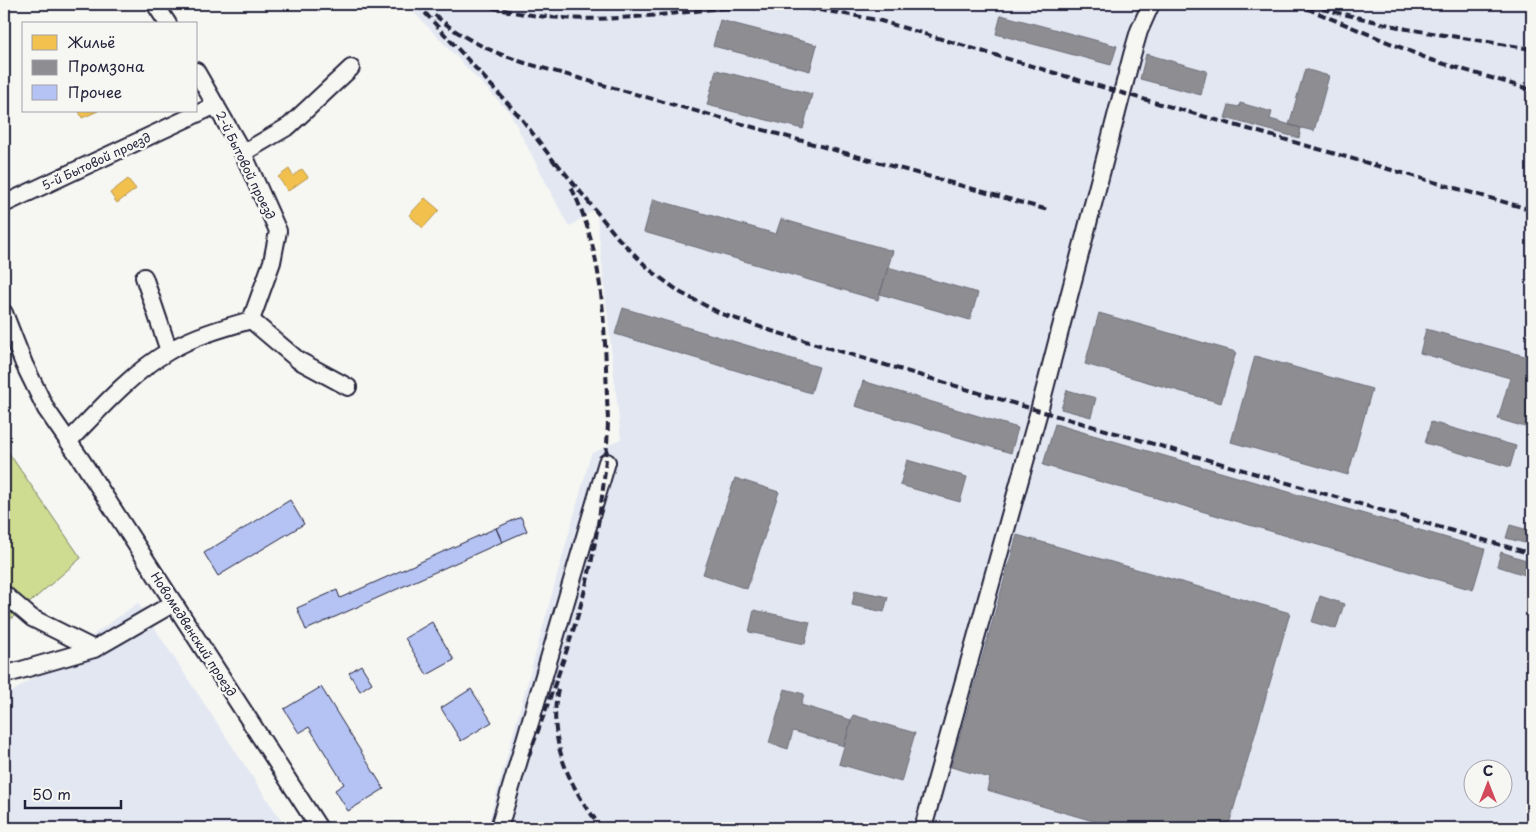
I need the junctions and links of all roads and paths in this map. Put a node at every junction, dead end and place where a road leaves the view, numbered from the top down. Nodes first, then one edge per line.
1 (155, 4) edge
2 (1151, 4) edge
3 (167, 22) edge
4 (351, 68) dead end
5 (198, 74) edge
6 (216, 106) junction
7 (242, 153) junction
8 (4, 204) edge
9 (144, 277) dead end
10 (4, 313) edge
11 (251, 320) junction
12 (169, 351) junction
13 (348, 387) dead end
14 (69, 441) junction
15 (607, 462) dead end
16 (4, 594) edge
17 (174, 603) junction
18 (94, 649) junction
19 (4, 675) edge
20 (319, 828) edge
21 (499, 828) edge
22 (923, 828) edge

1 - 3 street
2 - 22 street
4 - 7 street
5 - 6 street, 2-й Бытовой проезд
6 - 7 street, 2-й Бытовой проезд
6 - 8 street, 5-й Бытовой проезд
7 - 11 street, 2-й Бытовой проезд
9 - 12 street
10 - 14 street, Новомедвенский проезд
11 - 12 street
11 - 13 street
12 - 14 street
14 - 17 street, Новомедвенский проезд
15 - 21 street
16 - 18 street
17 - 18 street
17 - 20 street, Новомедвенский проезд
18 - 19 street

